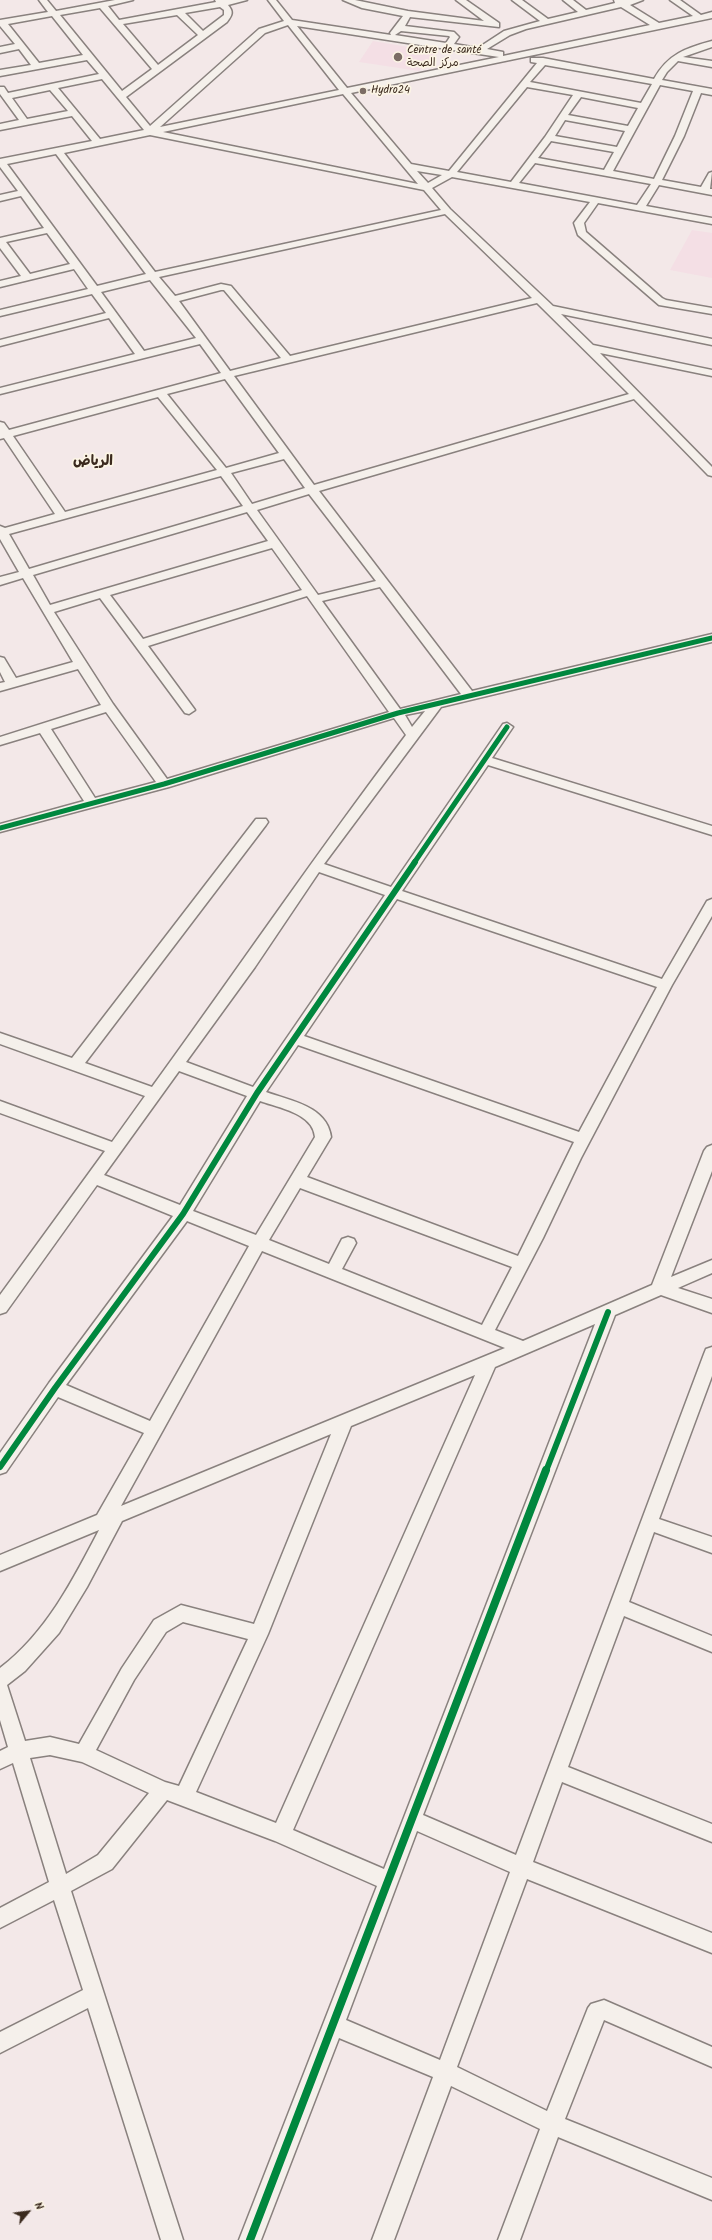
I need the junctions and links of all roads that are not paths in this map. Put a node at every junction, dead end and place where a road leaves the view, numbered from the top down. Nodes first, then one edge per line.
1 (43, 0) edge
2 (129, 0) edge
3 (243, 0) edge
4 (272, 0) edge
5 (364, 0) edge
6 (460, 0) edge
7 (516, 0) edge
8 (567, 0) edge
9 (639, 0) edge
10 (674, 0) edge
11 (350, 1) edge
12 (221, 2) edge
13 (620, 2) edge
14 (102, 5) junction
15 (179, 12) junction
16 (584, 12) junction
17 (54, 14) junction
18 (408, 14) junction
19 (712, 15) edge
20 (699, 17) junction
21 (546, 21) junction
22 (290, 22) junction
23 (1, 23) edge
24 (117, 23) junction
25 (496, 25) junction
26 (657, 26) junction
27 (399, 28) junction
28 (507, 33) junction
29 (203, 36) junction
30 (389, 38) junction
31 (712, 44) edge
32 (20, 46) junction
33 (448, 46) junction
34 (0, 50) edge
35 (478, 51) junction
36 (510, 56) junction
37 (88, 57) junction
38 (676, 58) junction
39 (543, 61) junction
40 (712, 64) edge
41 (37, 66) junction
42 (157, 70) junction
43 (0, 73) edge
44 (104, 76) junction
45 (656, 83) junction
46 (525, 84) junction
47 (52, 87) junction
48 (698, 90) junction
49 (344, 91) junction
50 (3, 92) edge
51 (712, 92) edge
52 (578, 94) junction
53 (120, 96) junction
54 (644, 106) junction
55 (74, 113) junction
56 (562, 118) junction
57 (25, 122) junction
58 (0, 127) edge
59 (632, 130) junction
60 (150, 132) junction
61 (549, 138) junction
62 (98, 143) junction
63 (621, 150) junction
64 (58, 151) junction
65 (532, 160) junction
66 (1, 163) edge
67 (407, 166) junction
68 (607, 173) junction
69 (451, 174) junction
70 (712, 175) edge
71 (656, 182) junction
72 (513, 185) junction
73 (426, 188) junction
74 (708, 192) edge
75 (24, 193) junction
76 (0, 198) edge
77 (596, 200) junction
78 (640, 208) junction
79 (447, 212) junction
80 (712, 221) edge
81 (50, 229) junction
82 (0, 241) edge
83 (77, 265) junction
84 (152, 276) junction
85 (27, 277) junction
86 (0, 284) edge
87 (94, 289) junction
88 (539, 299) junction
89 (173, 300) junction
90 (550, 309) junction
91 (712, 311) edge
92 (0, 313) edge
93 (112, 314) junction
94 (202, 340) junction
95 (712, 342) edge
96 (0, 343) edge
97 (589, 347) junction
98 (141, 354) junction
99 (288, 360) junction
100 (712, 373) edge
101 (226, 375) junction
102 (0, 392) edge
103 (161, 393) junction
104 (636, 395) junction
105 (2, 432) edge
106 (285, 455) junction
107 (224, 472) junction
108 (712, 474) edge
109 (312, 490) junction
110 (250, 508) junction
111 (62, 516) junction
112 (1, 532) edge
113 (275, 543) junction
114 (25, 574) junction
115 (0, 581) edge
116 (384, 583) junction
117 (103, 594) junction
118 (312, 595) junction
119 (47, 610) junction
120 (712, 638) edge
121 (140, 644) junction
122 (0, 660) edge
123 (80, 664) junction
124 (12, 683) junction
125 (0, 687) edge
126 (469, 696) junction
127 (437, 703) junction
128 (109, 707) junction
129 (189, 710) dead end
130 (398, 713) junction
131 (43, 727) junction
132 (508, 727) dead end
133 (412, 736) junction
134 (0, 740) edge
135 (485, 760) junction
136 (164, 784) junction
137 (92, 803) junction
138 (261, 822) dead end
139 (0, 828) edge
140 (712, 831) edge
141 (315, 866) junction
142 (394, 893) junction
143 (712, 904) edge
144 (665, 985) junction
145 (0, 1038) edge
146 (294, 1038) junction
147 (176, 1064) junction
148 (75, 1065) junction
149 (256, 1093) junction
150 (155, 1094) junction
151 (0, 1107) edge
152 (583, 1139) junction
153 (116, 1149) junction
154 (712, 1151) edge
155 (95, 1178) junction
156 (297, 1180) junction
157 (183, 1214) junction
158 (259, 1242) junction
159 (348, 1243) dead end
160 (522, 1264) junction
161 (712, 1266) edge
162 (333, 1272) junction
163 (660, 1288) junction
164 (712, 1306) edge
165 (0, 1307) edge
166 (608, 1312) junction
167 (486, 1332) junction
168 (523, 1348) junction
169 (712, 1354) edge
170 (489, 1362) junction
171 (55, 1388) junction
172 (346, 1421) junction
173 (154, 1430) junction
174 (0, 1467) edge
175 (110, 1518) junction
176 (649, 1523) junction
177 (712, 1545) edge
178 (0, 1563) edge
179 (619, 1606) junction
180 (259, 1634) junction
181 (712, 1644) edge
182 (0, 1679) edge
183 (0, 1690) edge
184 (20, 1751) junction
185 (84, 1754) junction
186 (0, 1760) edge
187 (557, 1771) junction
188 (163, 1790) junction
189 (184, 1796) junction
190 (413, 1820) junction
191 (281, 1834) junction
192 (712, 1834) edge
193 (521, 1867) junction
194 (390, 1882) junction
195 (60, 1887) junction
196 (0, 1918) edge
197 (712, 1943) edge
198 (95, 1994) junction
199 (335, 2026) junction
200 (0, 2043) edge
201 (712, 2057) edge
202 (445, 2072) junction
203 (552, 2124) junction
204 (712, 2190) edge
205 (172, 2240) edge
206 (250, 2240) edge
207 (383, 2240) edge
208 (509, 2240) edge

1 - 17 street
2 - 14 street
3 - 12 street
4 - 22 street
5 - 11 street
6 - 25 street
7 - 21 street
8 - 16 street
9 - 13 street
10 - 20 street
11 - 18 street
12 - 15 street
12 - 29 street
13 - 16 street
13 - 26 street
14 - 17 street
14 - 24 street
15 - 24 street
15 - 29 street
16 - 21 street
17 - 23 street
17 - 37 street
18 - 25 street
18 - 27 street
19 - 20 street
20 - 26 street
21 - 28 street
22 - 30 street
22 - 49 street
22 - 60 street
23 - 32 street
24 - 42 street
25 - 28 street
26 - 36 street
27 - 30 street
27 - 33 street
28 - 35 street
29 - 42 street
30 - 33 street
31 - 38 street
32 - 34 street
32 - 41 street
33 - 35 street
35 - 36 street
36 - 39 street
36 - 49 street
37 - 41 street
37 - 44 street
38 - 40 street
38 - 45 street
39 - 45 street
39 - 46 street
41 - 43 street
42 - 53 street
44 - 47 street
44 - 53 street
45 - 48 street
45 - 54 street
46 - 52 street
46 - 69 street
47 - 50 street
47 - 55 street
48 - 51 street
48 - 71 street
49 - 60 street
49 - 67 street
50 - 57 street
52 - 54 street
52 - 56 street
53 - 60 street
54 - 59 street
55 - 57 street
55 - 62 street
56 - 59 street
56 - 61 street
57 - 58 street
59 - 63 street
60 - 62 street
60 - 73 street
61 - 63 street
61 - 65 street
62 - 64 street
63 - 68 street
64 - 66 street
64 - 84 street
65 - 68 street
65 - 72 street
66 - 75 street
67 - 69 street
67 - 73 street
68 - 71 street
69 - 72 street
69 - 73 street
70 - 74 street
71 - 74 street
71 - 78 street
72 - 77 street
73 - 79 street
75 - 76 street
75 - 81 street
77 - 78 street
77 - 91 street
78 - 80 street
79 - 84 street
79 - 88 street
81 - 82 street
81 - 83 street
82 - 85 street
83 - 85 street
83 - 87 street
84 - 87 street
84 - 89 street
85 - 86 street
87 - 92 street
87 - 93 street
88 - 90 street
88 - 99 street
89 - 94 street
89 - 99 street
90 - 95 street
90 - 97 street
93 - 96 street
93 - 98 street
94 - 98 street
94 - 101 street
97 - 100 street
97 - 104 street
98 - 102 street
99 - 101 street
101 - 103 street
101 - 106 street
103 - 105 street
103 - 107 street
104 - 108 street
104 - 109 street
105 - 111 street
106 - 107 street
106 - 109 street
107 - 110 street
107 - 111 street
109 - 110 street
109 - 116 street
110 - 113 street
110 - 114 street
111 - 112 street
112 - 114 street
113 - 117 street
113 - 118 street
114 - 115 street
114 - 119 street
116 - 118 street
116 - 126 street
117 - 119 street
117 - 121 street
118 - 121 street
118 - 130 street
119 - 123 street
120 - 126 street
121 - 129 street
122 - 124 street
123 - 124 street
123 - 128 street
124 - 125 street
126 - 127 street
127 - 130 street
127 - 133 street
128 - 131 street
128 - 136 street
130 - 133 street
130 - 136 street
131 - 134 street
131 - 137 street
132 - 135 street
133 - 141 street
135 - 140 street
135 - 142 street
136 - 137 street
137 - 139 street
138 - 148 street
141 - 142 street
141 - 147 street
142 - 144 street
142 - 146 street
143 - 144 street
144 - 152 street
145 - 148 street
146 - 149 street
146 - 152 street
147 - 149 street
147 - 150 street
148 - 150 street
149 - 156 street
149 - 157 street
150 - 153 street
151 - 153 street
152 - 160 street
153 - 155 street
154 - 163 street
155 - 157 street
155 - 165 street
156 - 158 street
156 - 160 street
157 - 158 street
157 - 171 street
158 - 162 street
158 - 173 street
159 - 162 street
160 - 167 street
161 - 163 street
162 - 167 street
163 - 164 street
163 - 166 street
166 - 168 street
166 - 190 street
167 - 168 street
168 - 170 street
169 - 176 street
170 - 172 street
170 - 191 street
171 - 173 street
171 - 174 street
172 - 175 street
172 - 180 street
173 - 175 street
175 - 178 street
175 - 182 street
176 - 177 street
176 - 179 street
179 - 181 street
179 - 187 street
180 - 185 street
180 - 189 street
183 - 184 street
184 - 185 street
184 - 186 street
184 - 195 street
185 - 188 street
187 - 192 street
187 - 193 street
188 - 189 street
188 - 195 street
189 - 191 street
190 - 193 street
190 - 194 street
191 - 194 street
193 - 197 street
193 - 202 street
194 - 199 street
195 - 196 street
195 - 198 street
198 - 200 street
198 - 205 street
199 - 202 street
199 - 206 street
201 - 203 street
202 - 203 street
202 - 207 street
203 - 204 street
203 - 208 street

